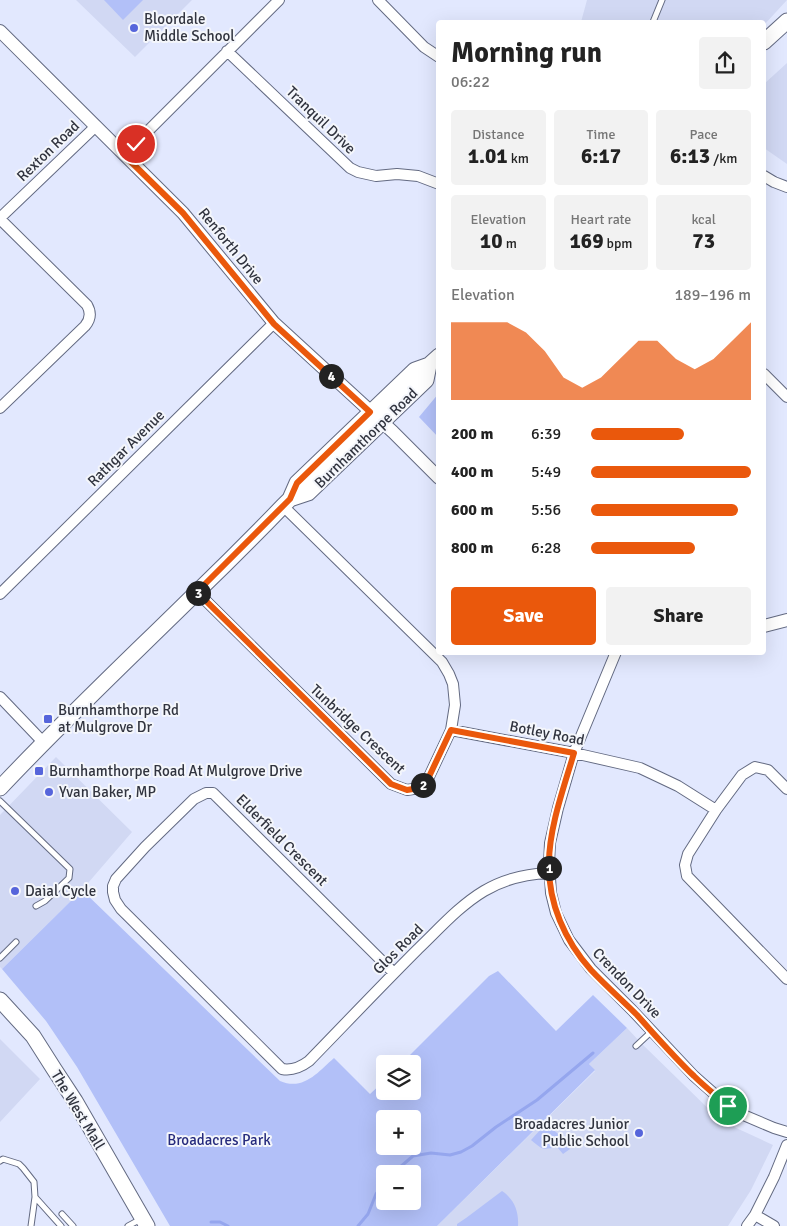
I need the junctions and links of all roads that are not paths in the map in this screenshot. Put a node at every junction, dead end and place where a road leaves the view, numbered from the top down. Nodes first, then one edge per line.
1 (279, 0) edge
2 (378, 0) edge
3 (662, 0) edge
4 (654, 20) edge
5 (787, 21) edge
6 (0, 31) edge
7 (766, 40) edge
8 (227, 51) junction
9 (436, 55) edge
10 (96, 126) junction
11 (124, 155) junction
12 (436, 183) edge
13 (769, 183) edge
14 (787, 186) edge
15 (0, 218) edge
16 (274, 324) junction
17 (434, 360) edge
18 (766, 376) edge
19 (787, 397) edge
20 (0, 408) edge
21 (370, 412) junction
22 (382, 423) junction
23 (320, 460) junction
24 (332, 471) junction
25 (436, 475) edge
26 (287, 503) junction
27 (197, 592) junction
28 (0, 594) edge
29 (787, 620) edge
30 (766, 625) edge
31 (615, 655) edge
32 (0, 697) edge
33 (451, 730) junction
34 (43, 742) junction
35 (574, 753) junction
36 (0, 788) edge
37 (787, 788) edge
38 (0, 801) edge
39 (716, 810) junction
40 (549, 874) junction
41 (36, 906) dead end
42 (16, 942) dead end
43 (0, 958) edge
44 (394, 973) junction
45 (787, 979) edge
46 (0, 1000) edge
47 (652, 1031) junction
48 (636, 1046) dead end
49 (282, 1069) joint
50 (787, 1132) edge
51 (787, 1145) edge
52 (0, 1161) edge
53 (35, 1196) junction
54 (62, 1214) dead end
55 (755, 1215) junction
56 (145, 1222) edge
57 (31, 1226) edge
58 (61, 1226) edge
59 (73, 1226) edge
60 (128, 1226) edge
61 (747, 1226) edge
62 (774, 1226) edge

1 - 8 street
2 - 9 street
3 - 4 lane
5 - 7 main road
6 - 10 street, Renforth Drive
8 - 11 street
8 - 12 street, Tranquil Drive
10 - 11 street, Renforth Drive
10 - 15 street, Rexton Road
11 - 16 street, Renforth Drive
13 - 14 street
15 - 20 street
16 - 21 street, Renforth Drive
16 - 28 street, Rathgar Avenue
17 - 21 main road, Burnhamthorpe Road
17 - 22 main road, Burnhamthorpe Road
18 - 19 street
21 - 22 street, Renforth Drive
21 - 23 main road, Burnhamthorpe Road
22 - 24 main road, Burnhamthorpe Road
22 - 25 street, Renforth Drive
23 - 24 lane
23 - 26 main road, Burnhamthorpe Road
24 - 26 main road, Burnhamthorpe Road
26 - 27 main road, Burnhamthorpe Road
26 - 33 street, Tunbridge Crescent
27 - 33 street, Tunbridge Crescent
27 - 34 main road, Burnhamthorpe Road
29 - 30 street
31 - 35 street, Crendon Drive
32 - 34 street
33 - 35 street, Botley Road
34 - 36 main road, Burnhamthorpe Road
35 - 39 street, Botley Road
35 - 40 street, Crendon Drive
37 - 39 street
38 - 41 lane
39 - 45 street
40 - 44 street, Glos Road
40 - 47 street, Crendon Drive
42 - 43 lane
44 - 49 street, Glos Road
44 - 49 street, Elderfield Crescent
46 - 56 main road, The West Mall
47 - 48 lane
47 - 50 street, Crendon Drive
51 - 55 street
52 - 53 lane
53 - 57 lane
53 - 58 lane
54 - 59 lane
55 - 61 street
55 - 62 street
56 - 60 lane

